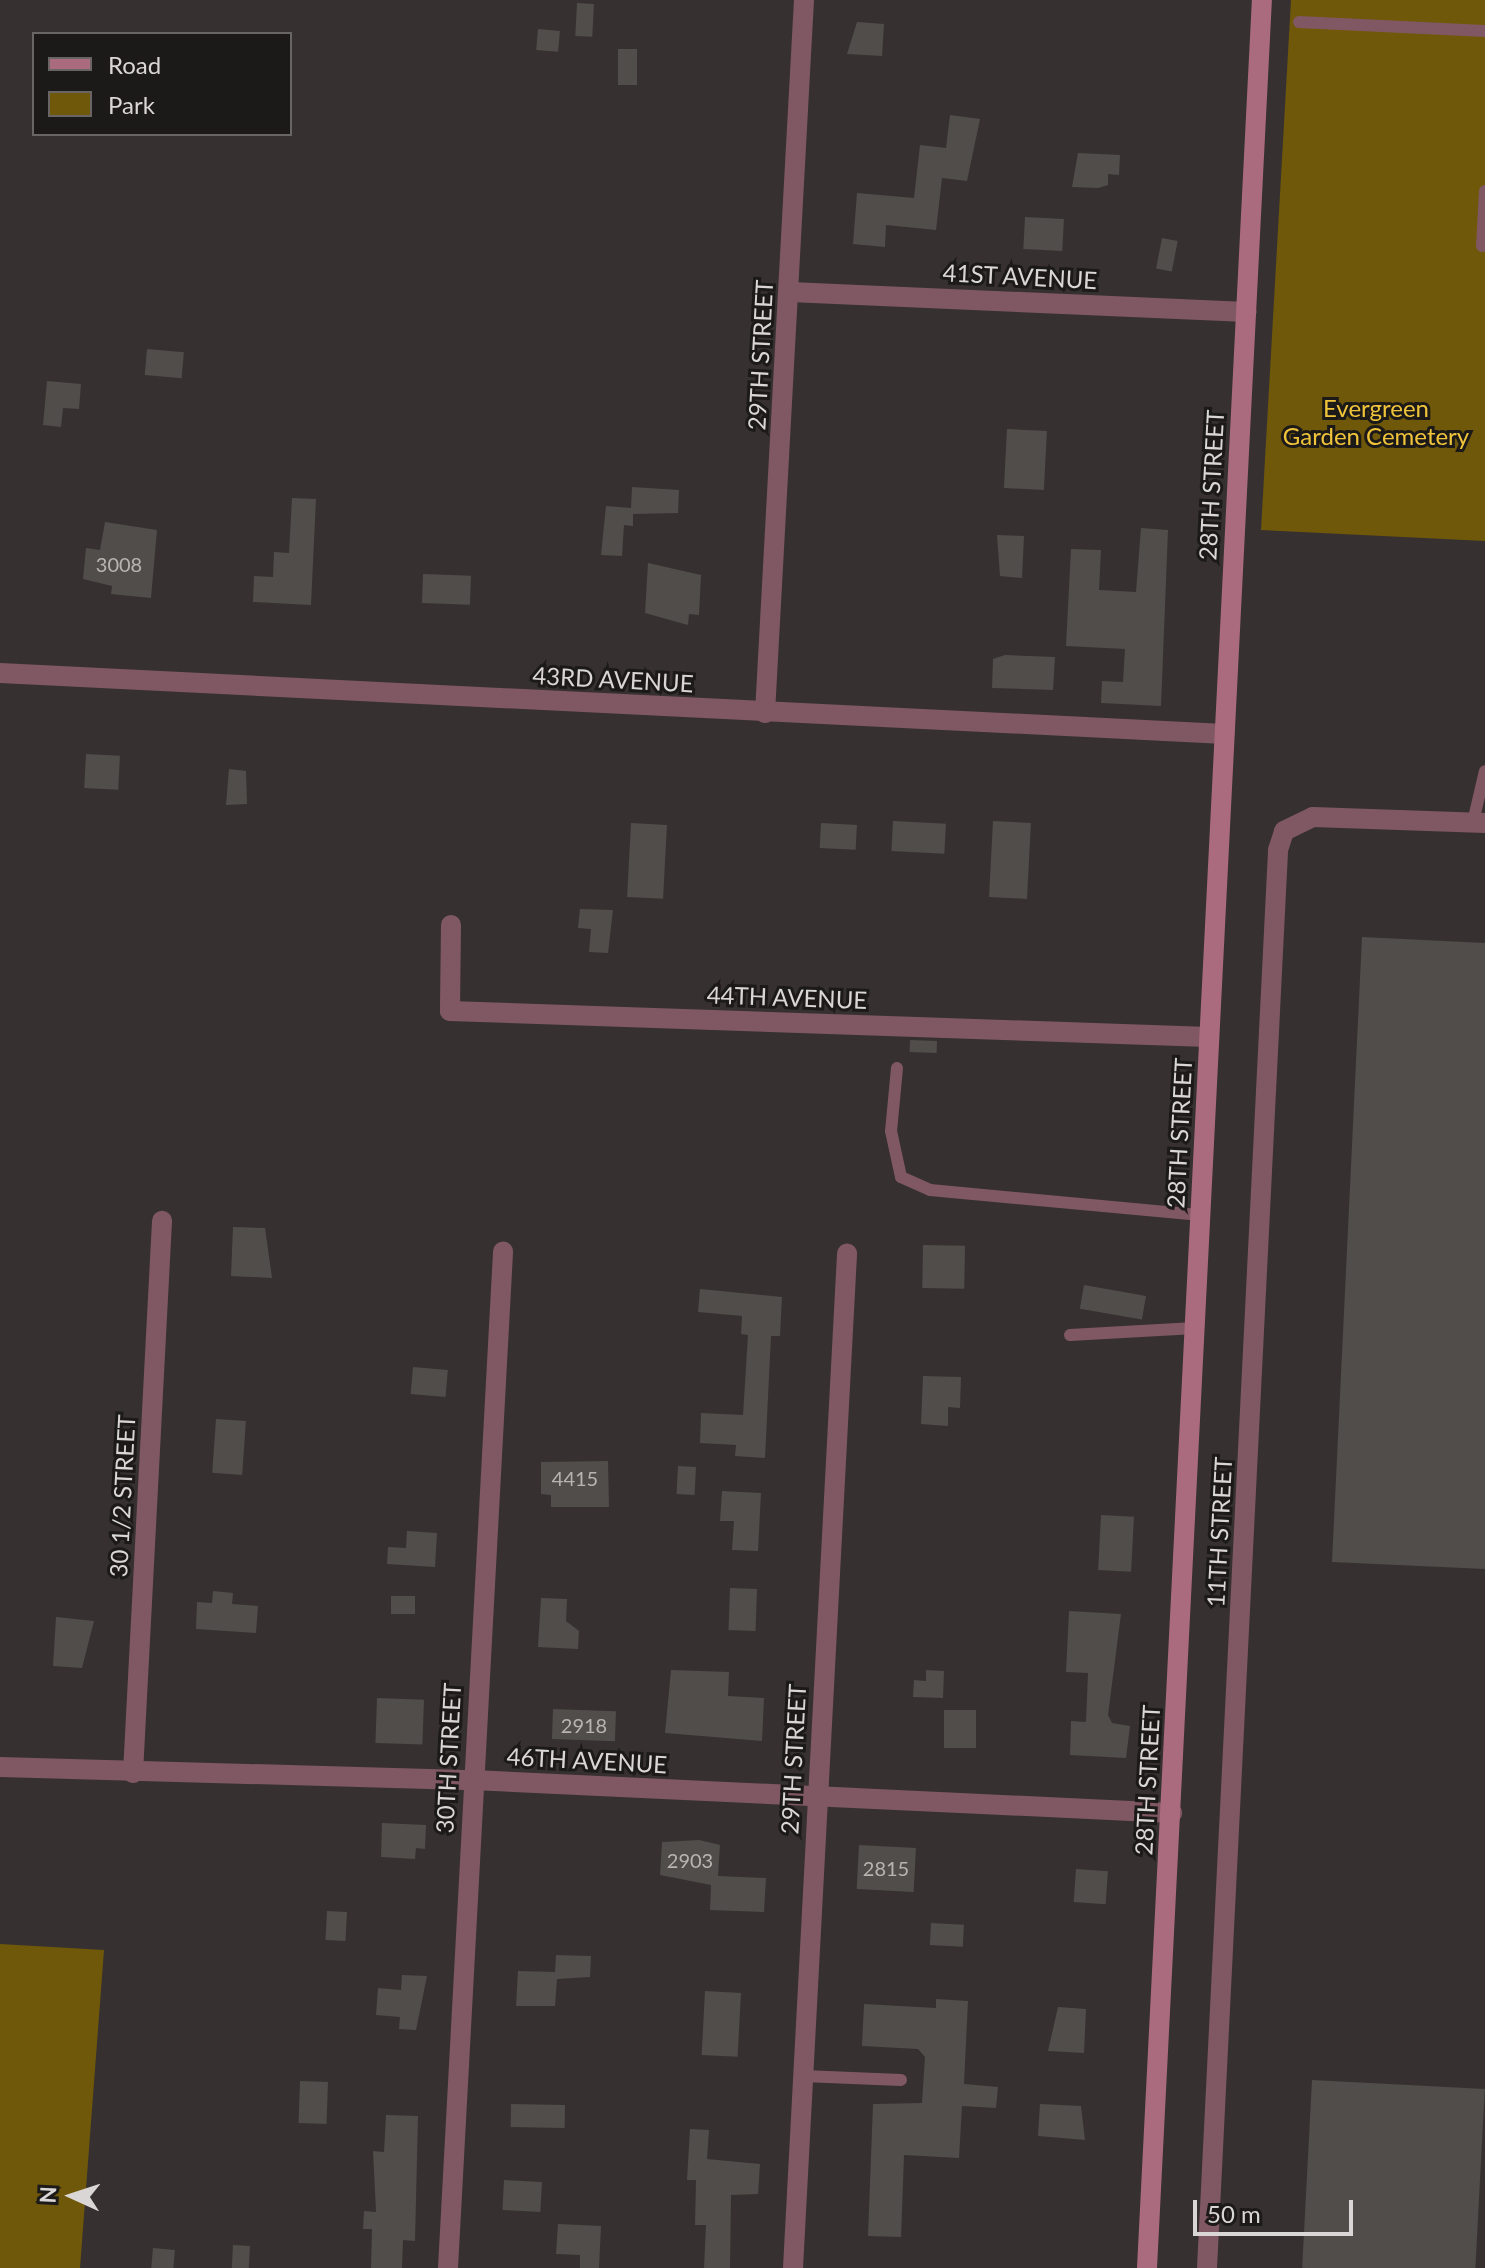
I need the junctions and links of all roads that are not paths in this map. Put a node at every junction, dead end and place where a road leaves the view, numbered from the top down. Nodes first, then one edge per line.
1 (804, 0) edge
2 (1262, 0) edge
3 (1299, 22) dead end
4 (1485, 31) edge
5 (1485, 191) edge
6 (1482, 246) dead end
7 (790, 292) junction
8 (1247, 312) junction
9 (0, 673) edge
10 (765, 713) junction
11 (1224, 734) junction
12 (1485, 771) edge
13 (1479, 822) edge
14 (451, 925) dead end
15 (1209, 1037) junction
16 (897, 1068) dead end
17 (1201, 1215) junction
18 (162, 1221) dead end
19 (503, 1251) dead end
20 (847, 1253) dead end
21 (1195, 1328) junction
22 (1070, 1335) dead end
23 (0, 1767) edge
24 (133, 1773) junction
25 (473, 1780) junction
26 (817, 1800) junction
27 (1172, 1813) junction
28 (803, 2076) junction
29 (901, 2080) dead end
30 (448, 2268) edge
31 (793, 2268) edge
32 (1147, 2268) edge
33 (1207, 2268) edge

1 - 7 street, 29TH STREET
2 - 8 main road, 28TH STREET
3 - 4 lane
5 - 6 lane
7 - 8 street, 41ST AVENUE
7 - 10 street, 29TH STREET
8 - 11 main road, 28TH STREET
9 - 10 street, 43RD AVENUE
10 - 11 street, 43RD AVENUE
11 - 15 main road, 28TH STREET
12 - 13 lane
13 - 33 street, 11TH STREET
14 - 15 street, 44TH AVENUE
15 - 17 main road, 28TH STREET
16 - 17 lane
17 - 21 main road, 28TH STREET
18 - 24 street, 30 1/2 STREET
19 - 25 street, 30TH STREET
20 - 26 street, 29TH STREET
21 - 22 lane
21 - 27 main road, 28TH STREET
23 - 24 street, 46TH AVENUE
24 - 25 street, 46TH AVENUE
25 - 26 street, 46TH AVENUE
25 - 30 street, 30TH STREET
26 - 27 street, 46TH AVENUE
26 - 28 street, 29TH STREET
27 - 32 main road, 28TH STREET
28 - 29 lane
28 - 31 street, 29TH STREET

